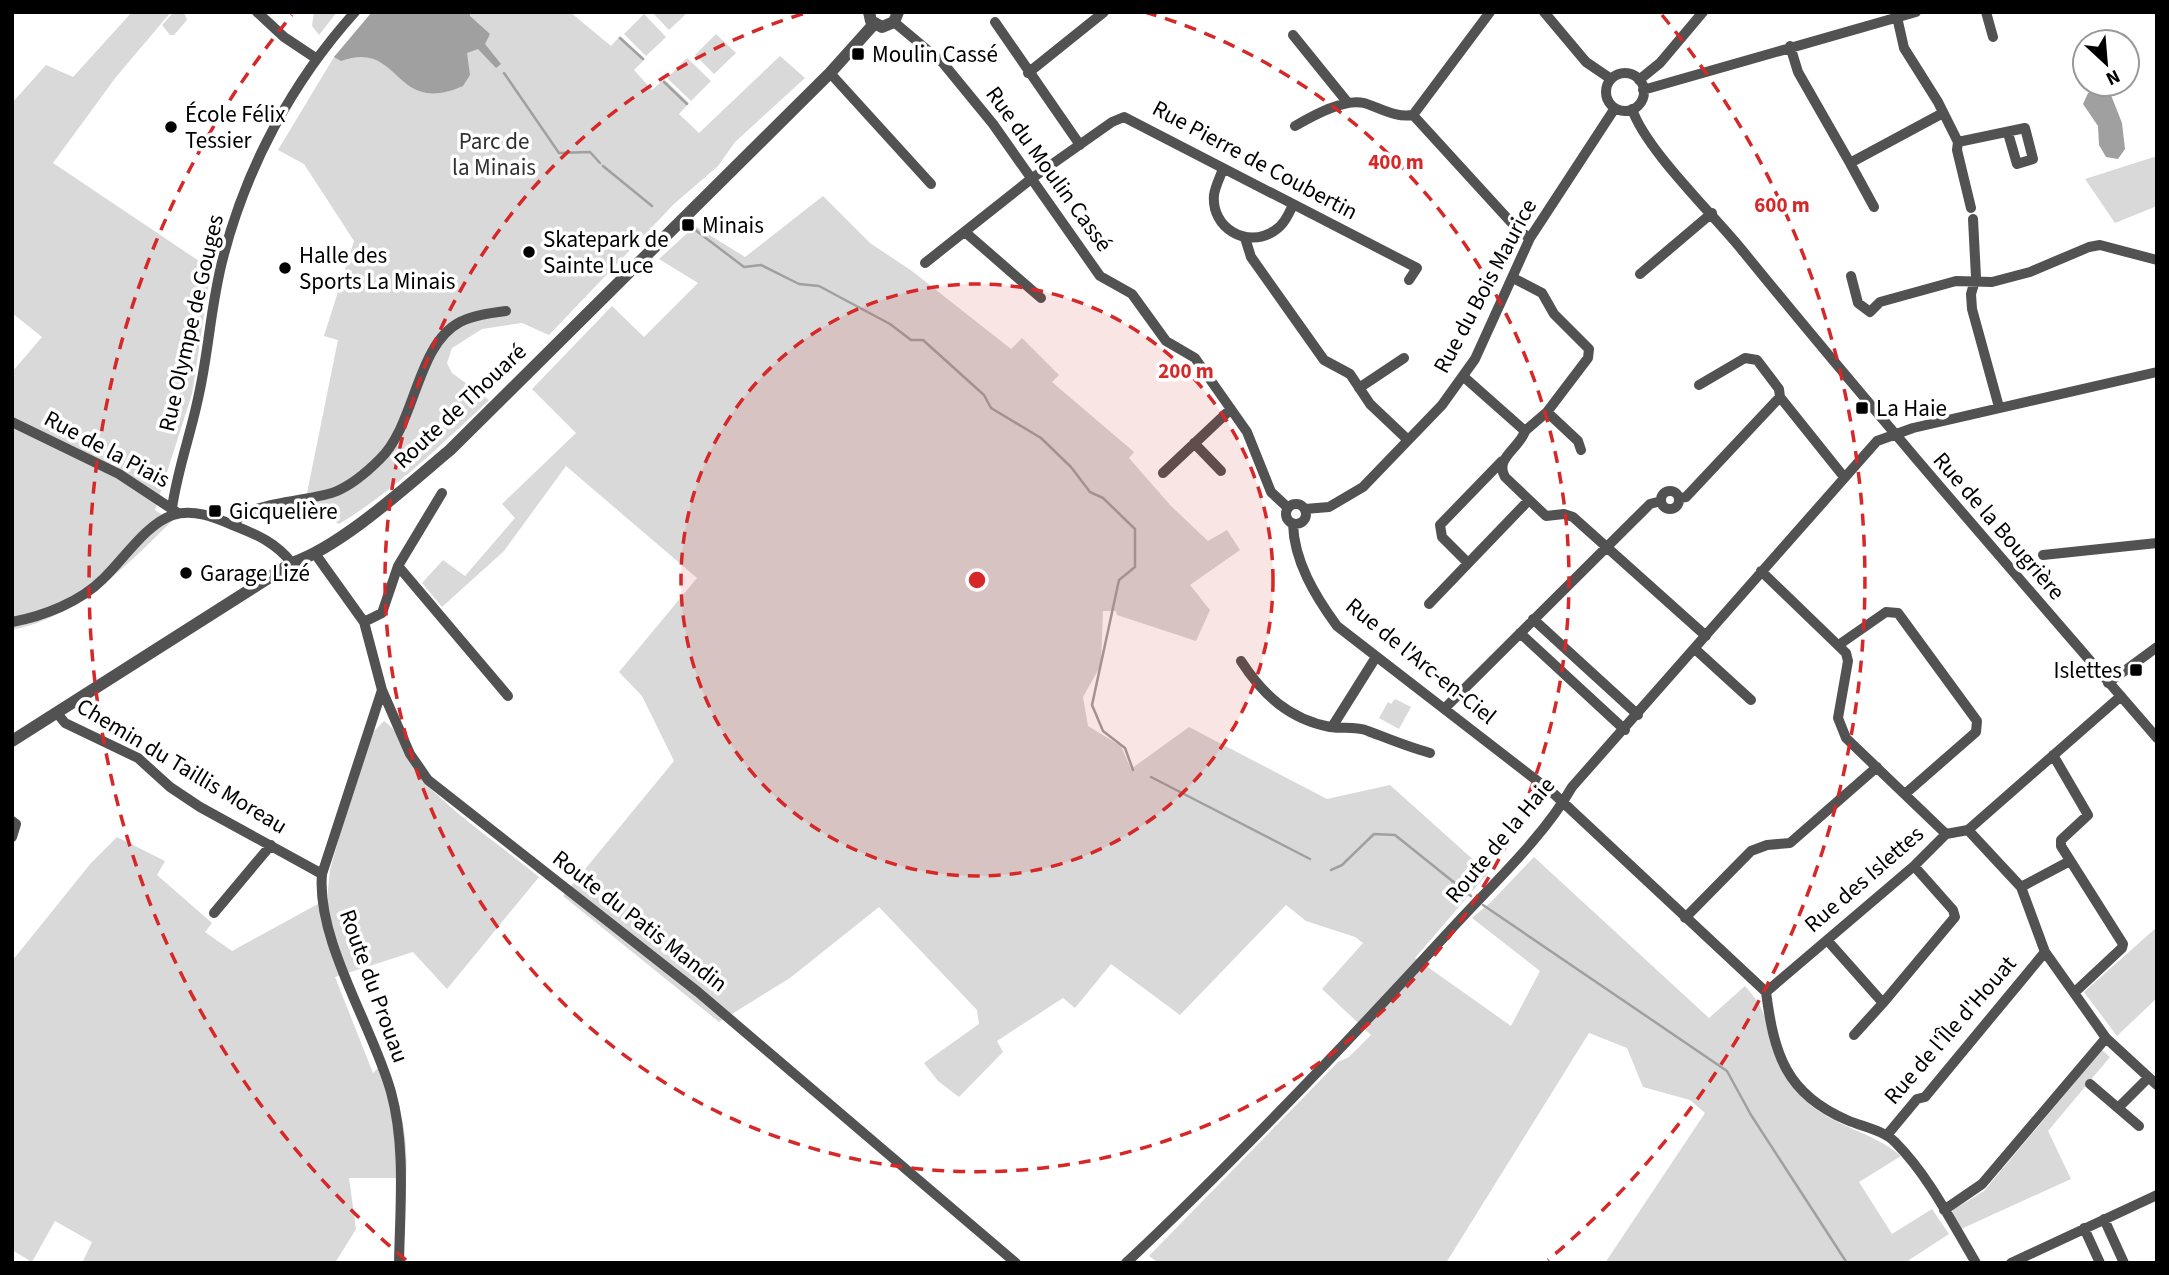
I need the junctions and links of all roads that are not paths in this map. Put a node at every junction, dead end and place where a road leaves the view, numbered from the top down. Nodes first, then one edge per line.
1 (257, 12) edge
2 (355, 12) edge
3 (1104, 12) edge
4 (1490, 12) edge
5 (1544, 12) edge
6 (1703, 12) edge
7 (1916, 12) edge
8 (1986, 12) edge
9 (896, 17) edge
10 (1897, 17) junction
11 (871, 18) edge
12 (995, 22) dead end
13 (1293, 35) dead end
14 (1993, 37) dead end
15 (1790, 46) junction
16 (317, 59) junction
17 (830, 73) junction
18 (1028, 73) junction
19 (1611, 79) junction
20 (1641, 85) junction
21 (1348, 103) junction
22 (1615, 108) junction
23 (1632, 109) junction
24 (1943, 113) junction
25 (1413, 115) junction
26 (1295, 126) dead end
27 (2008, 133) dead end
28 (1958, 142) junction
29 (1080, 145) junction
30 (1850, 163) junction
31 (1223, 169) junction
32 (1031, 179) junction
33 (931, 184) dead end
34 (1293, 205) junction
35 (1874, 207) dead end
36 (1712, 214) junction
37 (965, 232) junction
38 (1245, 238) junction
39 (1530, 238) junction
40 (2157, 261) edge
41 (925, 263) dead end
42 (1640, 274) dead end
43 (1851, 276) dead end
44 (1513, 278) junction
45 (1409, 280) dead end
46 (1974, 283) junction
47 (1041, 298) dead end
48 (506, 311) dead end
49 (1404, 358) dead end
50 (2157, 372) edge
51 (1464, 377) junction
52 (1699, 385) dead end
53 (1359, 388) junction
54 (1780, 397) junction
55 (1999, 407) junction
56 (1231, 409) junction
57 (1547, 412) junction
58 (12, 422) edge
59 (1525, 431) junction
60 (1893, 434) junction
61 (1408, 440) junction
62 (1194, 443) junction
63 (1581, 450) dead end
64 (1502, 461) junction
65 (1221, 471) dead end
66 (1163, 474) dead end
67 (1844, 477) junction
68 (442, 493) dead end
69 (1528, 501) junction
70 (1287, 507) junction
71 (1305, 509) junction
72 (174, 511) junction
73 (233, 524) junction
74 (1293, 524) junction
75 (2157, 543) edge
76 (1605, 548) junction
77 (316, 555) junction
78 (2043, 555) dead end
79 (292, 563) junction
80 (1468, 563) junction
81 (398, 566) junction
82 (1761, 571) junction
83 (1429, 604) dead end
84 (1533, 619) junction
85 (12, 622) edge
86 (364, 622) junction
87 (1520, 633) junction
88 (1706, 636) junction
89 (1840, 644) junction
90 (2157, 647) edge
91 (1695, 649) junction
92 (1376, 657) junction
93 (1241, 661) dead end
94 (2108, 683) junction
95 (382, 690) junction
96 (508, 696) dead end
97 (2121, 696) junction
98 (1751, 700) dead end
99 (1445, 708) junction
100 (57, 713) junction
101 (1638, 715) junction
102 (1332, 727) junction
103 (1625, 730) junction
104 (2157, 738) edge
105 (12, 741) edge
106 (1430, 753) dead end
107 (2053, 755) junction
108 (1877, 767) junction
109 (1905, 794) junction
110 (1563, 802) junction
111 (12, 821) edge
112 (1968, 830) junction
113 (1946, 834) junction
114 (12, 837) edge
115 (271, 845) junction
116 (2070, 861) junction
117 (1914, 866) junction
118 (322, 874) junction
119 (2021, 887) junction
120 (214, 912) dead end
121 (1685, 918) junction
122 (1827, 940) junction
123 (2045, 952) junction
124 (2076, 991) junction
125 (1766, 992) junction
126 (1883, 1003) junction
127 (1854, 1035) dead end
128 (2106, 1038) junction
129 (2154, 1082) edge
130 (2090, 1084) dead end
131 (2118, 1108) junction
132 (2139, 1126) dead end
133 (1887, 1135) junction
134 (2157, 1195) edge
135 (1944, 1210) junction
136 (2104, 1219) junction
137 (2084, 1228) junction
138 (399, 1263) edge
139 (1017, 1263) edge
140 (1126, 1263) edge
141 (1976, 1263) edge
142 (2011, 1263) edge
143 (2100, 1263) edge
144 (2124, 1263) edge

1 - 16 street
2 - 16 street, Rue Olympe de Gouges
3 - 18 street
4 - 25 street
5 - 19 street
6 - 20 street
7 - 10 street
8 - 14 street
9 - 11 street
9 - 32 street, Rue du Moulin Cassé
10 - 15 street
10 - 24 street
11 - 17 street, Route de Thouaré
12 - 18 street
13 - 21 street
15 - 20 street
15 - 30 street
16 - 72 street, Rue Olympe de Gouges
17 - 33 street
17 - 77 street, Route de Thouaré
18 - 29 street
19 - 20 street
19 - 22 street
20 - 23 street
21 - 25 street
21 - 26 street
22 - 23 street
22 - 39 street, Rue du Bois Maurice
23 - 36 street, Rue de la Bougrière
24 - 28 street
24 - 30 street
25 - 39 street
27 - 28 street
28 - 46 street
29 - 31 street, Rue Pierre de Coubertin
29 - 32 street, Rue Pierre de Coubertin
30 - 35 street
31 - 34 street, Rue Pierre de Coubertin
31 - 38 street
32 - 37 street, Rue Pierre de Coubertin
32 - 56 street, Rue du Moulin Cassé
34 - 38 street
34 - 45 street, Rue Pierre de Coubertin
36 - 42 street
36 - 60 street, Rue de la Bougrière
37 - 41 street, Rue Pierre de Coubertin
37 - 47 street
38 - 53 street
39 - 44 street, Rue du Bois Maurice
40 - 46 street
43 - 46 street
44 - 51 street, Rue du Bois Maurice
44 - 57 street
46 - 55 street
48 - 73 street
49 - 53 street
50 - 55 street
51 - 59 street
51 - 61 street, Rue du Bois Maurice
52 - 54 street
53 - 61 street
54 - 67 street
54 - 76 street
55 - 60 street
56 - 62 street
56 - 70 street, Rue du Moulin Cassé
57 - 59 street
57 - 63 street
58 - 72 street, Rue de la Piais
59 - 64 street
60 - 67 street, Route de la Haie
60 - 94 street, Rue de la Bougrière
61 - 71 street, Rue du Bois Maurice
62 - 65 street
62 - 66 street
64 - 69 street
64 - 80 street
67 - 82 street, Route de la Haie
68 - 81 street
69 - 76 street
69 - 80 street
70 - 71 street
70 - 74 street
71 - 74 street
72 - 73 street, Rue de la Piais
72 - 85 street
73 - 79 street, Rue de la Piais
74 - 92 street, Rue de l'Arc-en-Ciel
75 - 78 street
76 - 84 street
76 - 88 street
77 - 79 street, Route de Thouaré
77 - 86 street, Route du Patis Mandin
79 - 100 street, Route de Thouaré
80 - 83 street
81 - 86 street
81 - 96 street
82 - 88 street, Route de la Haie
82 - 89 street
84 - 87 street
84 - 101 street
86 - 95 street, Route du Patis Mandin
87 - 99 street
87 - 103 street
88 - 91 street, Route de la Haie
89 - 108 street
89 - 109 street
90 - 94 street
91 - 98 street
91 - 101 street, Route de la Haie
92 - 99 street, Rue de l'Arc-en-Ciel
92 - 102 street
93 - 102 street
94 - 97 street, Rue de la Bougrière
95 - 118 street, Route du Prouau
95 - 139 street, Route du Patis Mandin
97 - 104 street, Rue de la Bougrière
97 - 107 street
99 - 110 street, Rue de l'Arc-en-Ciel
100 - 105 street, Route de Thouaré
100 - 115 street, Chemin du Taillis Moreau
101 - 103 street, Route de la Haie
102 - 106 street
103 - 110 street, Route de la Haie
107 - 112 street
107 - 116 street
108 - 109 street
108 - 121 street
109 - 113 street
110 - 121 street, Rue de l'Arc-en-Ciel
110 - 140 street, Route de la Haie
111 - 114 street
112 - 113 street, Rue des Islettes
112 - 119 street
113 - 117 street, Rue des Islettes
115 - 118 street, Chemin du Taillis Moreau
115 - 120 street
116 - 119 street
116 - 124 street
117 - 122 street, Rue des Islettes
117 - 126 street
118 - 138 street, Route du Prouau
119 - 123 street
121 - 125 street, Rue de l'Arc-en-Ciel
122 - 125 street, Rue des Islettes
122 - 126 street
123 - 124 street
123 - 133 street, Rue de l'Île d'Houat
124 - 128 street
125 - 133 street
126 - 127 street
128 - 129 street
128 - 135 street
129 - 131 street
130 - 131 street
131 - 132 street
133 - 135 street
134 - 136 street
135 - 141 street
136 - 137 street
136 - 144 street
137 - 142 street
137 - 143 street

